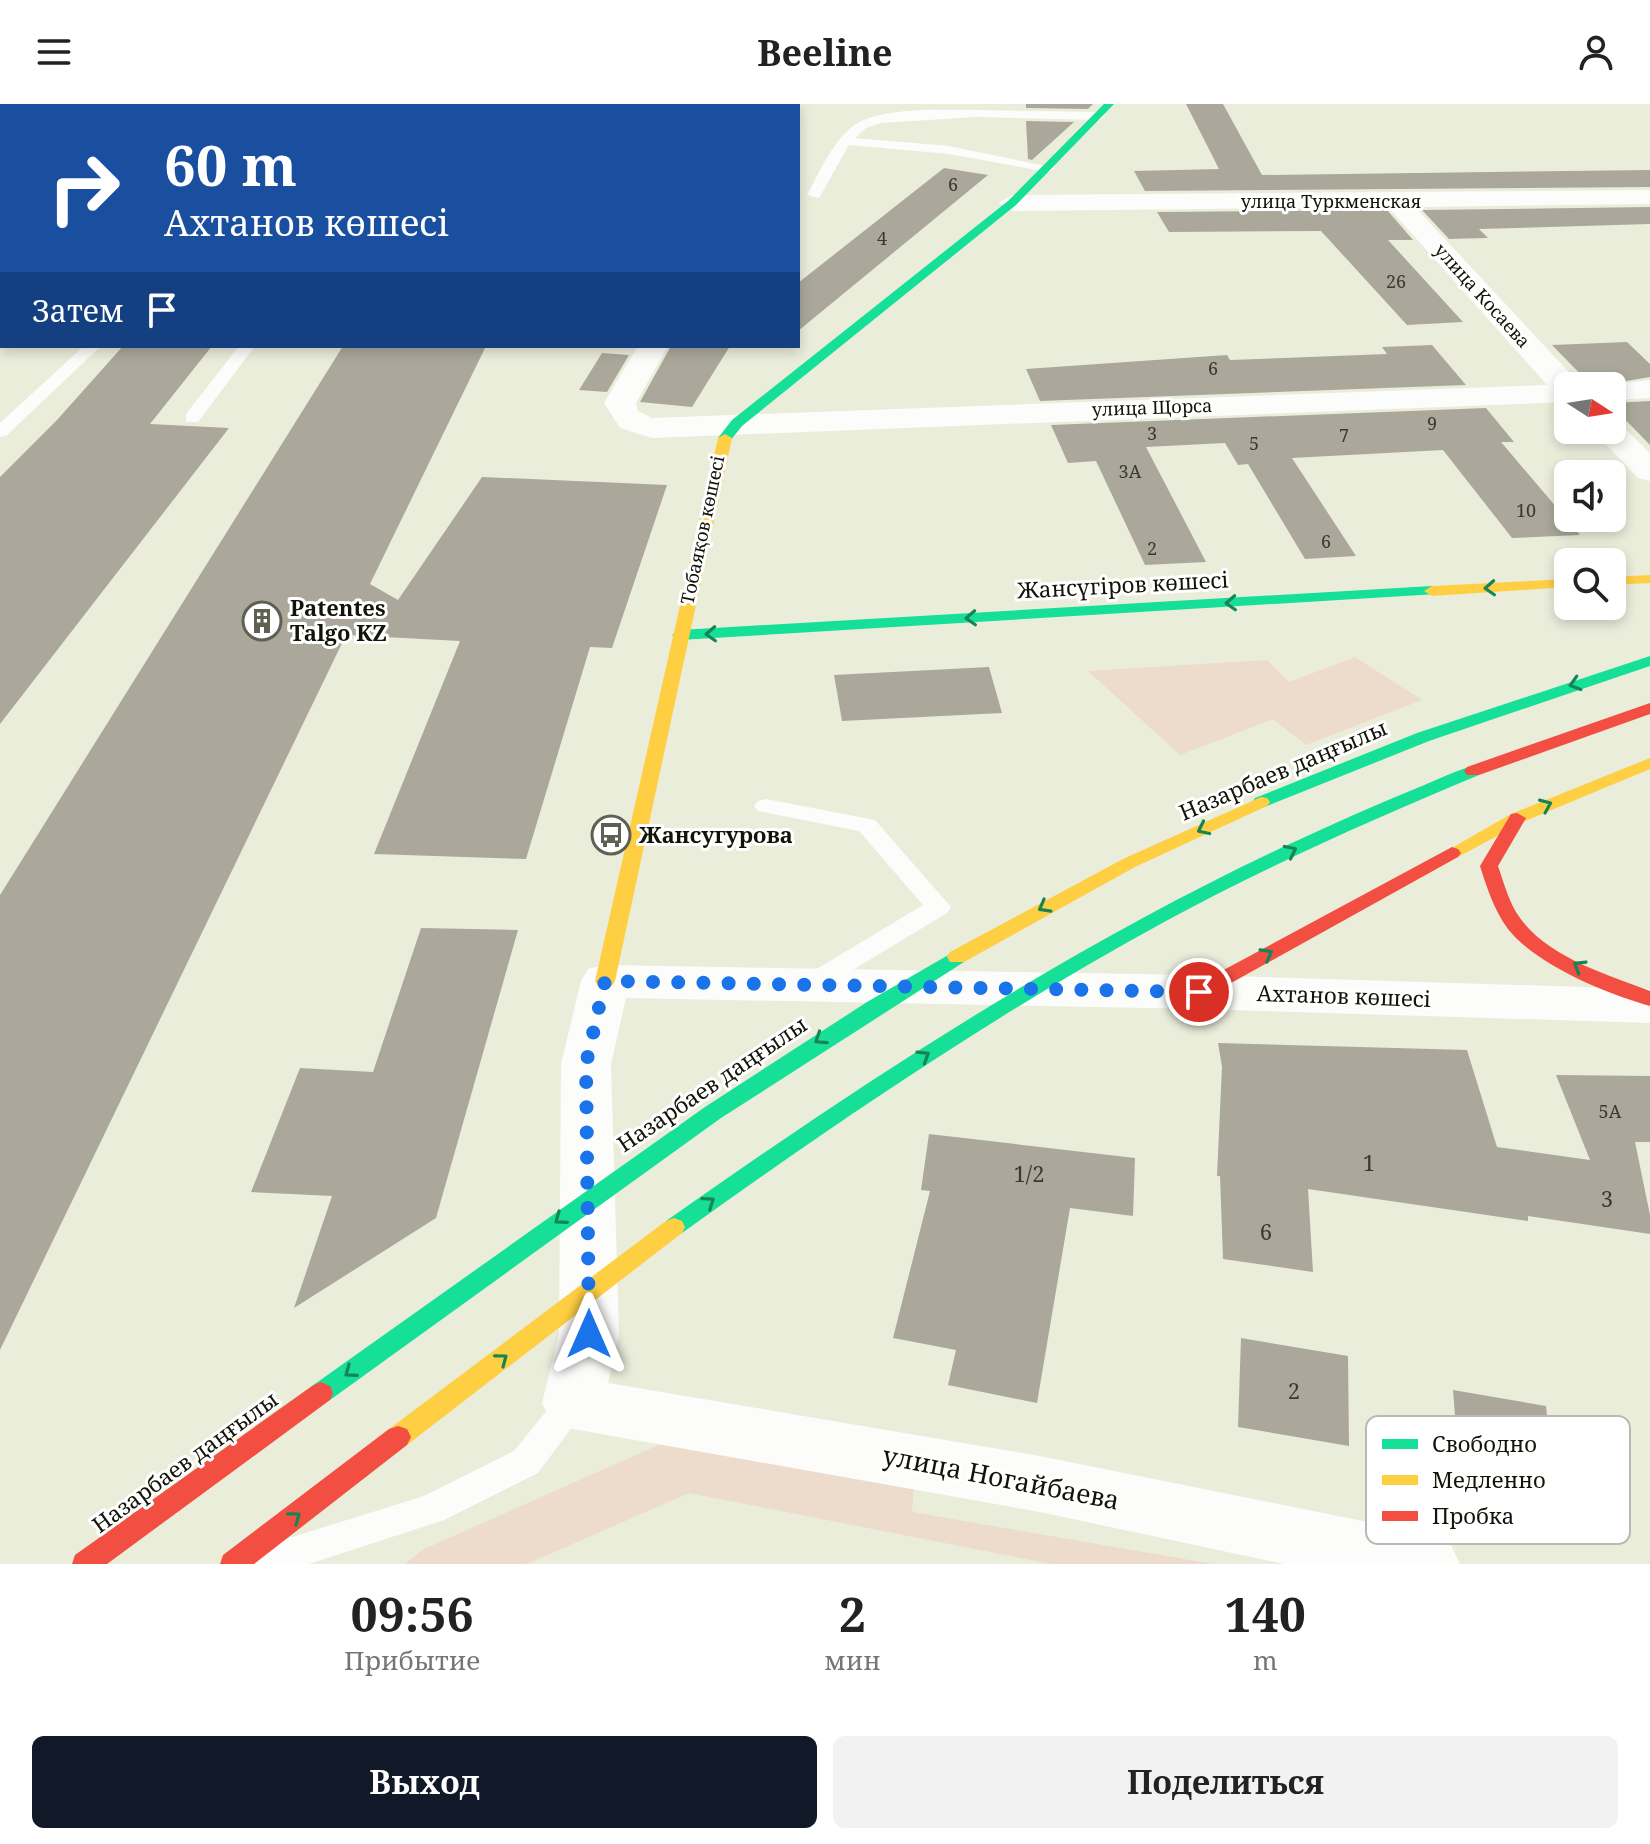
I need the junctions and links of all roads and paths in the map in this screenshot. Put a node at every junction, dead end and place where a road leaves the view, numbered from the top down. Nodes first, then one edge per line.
1 (1104, 110) edge
2 (846, 141) junction
3 (1048, 168) junction
4 (814, 195) dead end
5 (1650, 197) edge
6 (1397, 202) junction
7 (1012, 203) junction
8 (91, 348) edge
9 (245, 348) edge
10 (652, 348) edge
11 (1554, 376) edge
12 (1650, 389) edge
13 (1626, 390) edge
14 (1554, 393) edge
15 (192, 418) dead end
16 (737, 423) junction
17 (0, 432) edge
18 (1622, 444) edge
19 (1650, 471) edge
20 (1650, 579) edge
21 (1626, 580) edge
22 (1554, 584) edge
23 (680, 635) junction
24 (1650, 661) edge
25 (1650, 708) edge
26 (1650, 763) edge
27 (766, 806) dead end
28 (1517, 818) junction
29 (605, 981) junction
30 (809, 985) junction
31 (1199, 992) junction
32 (1650, 999) edge
33 (1650, 1006) edge
34 (573, 1403) junction
35 (85, 1564) edge
36 (233, 1564) edge
37 (257, 1564) edge
38 (1427, 1564) edge

1 - 2 lane
1 - 3 street, Тобаяқов көшесі
2 - 3 lane
2 - 4 lane
3 - 7 street, Тобаяқов көшесі
5 - 6 street, улица Туркменская
6 - 7 street, улица Туркменская
6 - 11 street, улица Косаева
7 - 16 street, Тобаяқов көшесі
8 - 17 lane
9 - 15 lane
10 - 16 street, улица Щорса
12 - 13 street
14 - 16 street, улица Щорса
16 - 23 street, Тобаяқов көшесі
18 - 19 street
20 - 21 street
22 -> 23 street, Жансүгіров көшесі
23 - 29 street, Тобаяқов көшесі
24 -> 35 street, Назарбаев даңғылы
36 -> 25 street
28 -> 26 street
27 - 30 lane
31 -> 28 street
32 -> 28 street
29 - 30 street, Ахтанов көшесі
29 - 34 street
30 - 31 street, Ахтанов көшесі
31 - 33 street, Ахтанов көшесі
34 - 37 lane
34 - 38 street, улица Ногайбаева

